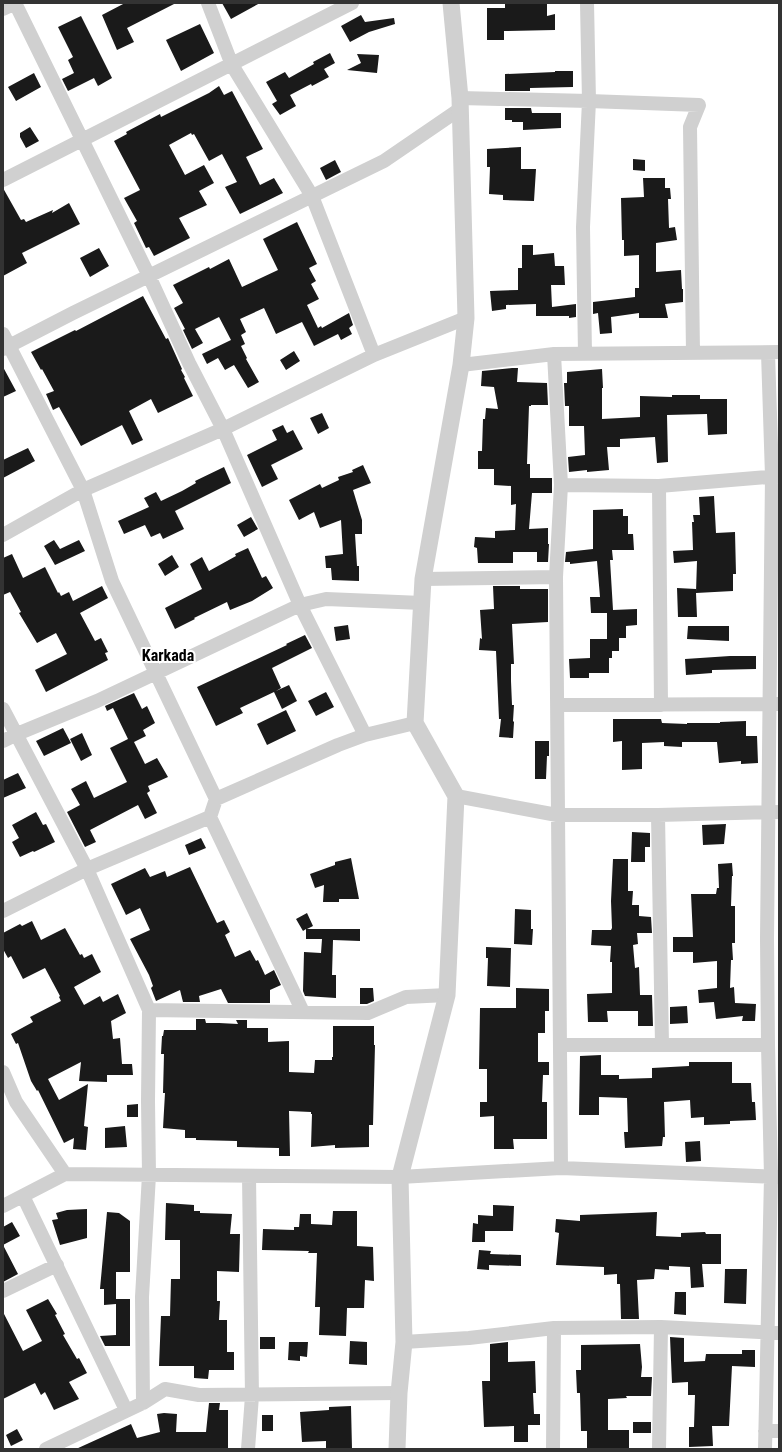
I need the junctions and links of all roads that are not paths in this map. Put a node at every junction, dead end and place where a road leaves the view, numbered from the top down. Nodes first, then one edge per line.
1 (16, 3) edge
2 (208, 3) edge
3 (352, 3) edge
4 (451, 3) edge
5 (587, 3) edge
6 (3, 10) edge
7 (232, 65) junction
8 (590, 100) junction
9 (460, 103) junction
10 (82, 140) junction
11 (3, 180) edge
12 (312, 196) junction
13 (149, 276) junction
14 (466, 318) junction
15 (5, 343) edge
16 (774, 352) edge
17 (693, 353) junction
18 (554, 354) junction
19 (585, 354) junction
20 (374, 355) junction
21 (461, 365) junction
22 (223, 428) junction
23 (775, 476) edge
24 (561, 485) junction
25 (659, 486) junction
26 (83, 490) junction
27 (3, 535) edge
28 (556, 577) junction
29 (423, 579) junction
30 (422, 603) junction
31 (300, 605) junction
32 (775, 610) edge
33 (157, 672) junction
34 (774, 704) edge
35 (557, 705) junction
36 (661, 705) junction
37 (3, 709) edge
38 (415, 723) junction
39 (17, 734) junction
40 (365, 735) junction
41 (3, 741) edge
42 (456, 796) junction
43 (216, 799) junction
44 (774, 812) edge
45 (557, 815) junction
46 (658, 815) junction
47 (210, 817) junction
48 (87, 869) junction
49 (3, 911) edge
50 (773, 939) edge
51 (447, 995) junction
52 (149, 1010) junction
53 (303, 1012) junction
54 (560, 1045) junction
55 (768, 1045) junction
56 (662, 1046) junction
57 (3, 1072) edge
58 (561, 1168) junction
59 (65, 1174) junction
60 (150, 1175) junction
61 (249, 1176) junction
62 (400, 1177) junction
63 (775, 1177) edge
64 (23, 1196) junction
65 (3, 1206) edge
66 (57, 1265) junction
67 (3, 1291) edge
68 (661, 1327) junction
69 (554, 1328) junction
70 (773, 1333) edge
71 (404, 1342) junction
72 (399, 1392) junction
73 (252, 1396) junction
74 (143, 1403) junction
75 (126, 1410) junction
76 (765, 1431) junction
77 (779, 1431) edge
78 (46, 1449) edge
79 (248, 1449) edge
80 (398, 1449) edge
81 (554, 1449) edge
82 (659, 1449) edge
83 (765, 1449) edge

1 - 6 street
1 - 10 street
2 - 7 street
3 - 7 street
4 - 9 street
5 - 8 street
7 - 10 street
7 - 12 street
8 - 9 street
8 - 17 street
8 - 19 street
9 - 12 street
9 - 14 street
10 - 11 street
10 - 13 street
12 - 13 street
12 - 20 street
13 - 15 street
13 - 22 street
14 - 20 street
14 - 21 street
15 - 26 street
16 - 17 street
16 - 23 street
17 - 19 street
18 - 19 street
18 - 21 street
18 - 24 street
20 - 22 street
21 - 29 street
22 - 26 street
22 - 31 street
23 - 25 street
23 - 32 street
24 - 25 street
24 - 28 street
25 - 36 street
26 - 27 street
26 - 33 street
28 - 29 street
28 - 35 street
29 - 30 street
30 - 31 street
30 - 38 street
31 - 33 street
31 - 40 street
32 - 34 street
33 - 39 street
33 - 43 street
34 - 36 street
34 - 44 street
35 - 36 street
35 - 45 street
37 - 39 street
38 - 40 street
38 - 42 street
39 - 41 street
39 - 48 street
40 - 43 street
42 - 45 street
42 - 51 street
43 - 47 street
44 - 46 street
44 - 50 street
45 - 46 street
45 - 54 street
46 - 56 street
47 - 48 street
47 - 53 street
48 - 49 street
48 - 52 street
50 - 55 street
51 - 53 street
51 - 62 street
52 - 53 street
52 - 60 street
54 - 56 street
54 - 58 street
55 - 56 street
55 - 63 street
57 - 59 street
58 - 62 street
58 - 63 street
59 - 60 street
59 - 64 street
60 - 61 street
60 - 74 street
61 - 62 street
61 - 73 street
62 - 71 street
63 - 70 street
64 - 65 street
64 - 66 street
66 - 67 street
66 - 75 street
68 - 69 street
68 - 70 street
68 - 82 street
69 - 71 street
69 - 81 street
70 - 76 street
71 - 72 street
72 - 73 street
72 - 80 street
73 - 74 street
73 - 79 street
74 - 75 street
75 - 78 street
76 - 77 street
76 - 83 street

